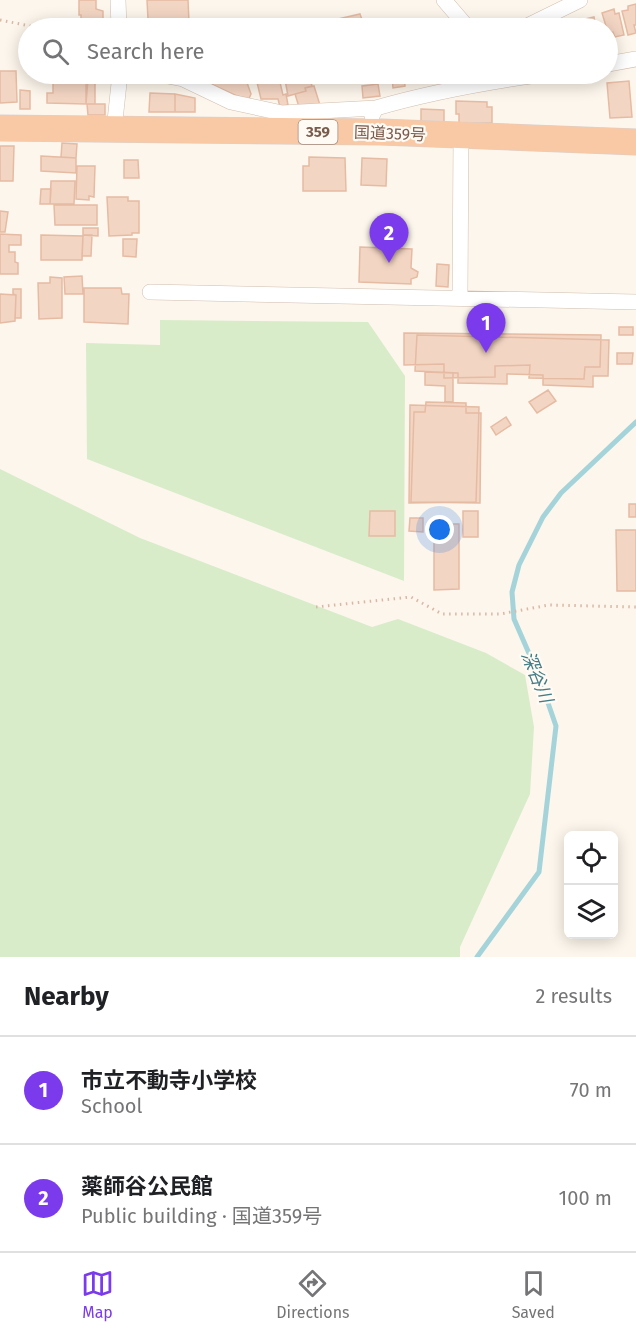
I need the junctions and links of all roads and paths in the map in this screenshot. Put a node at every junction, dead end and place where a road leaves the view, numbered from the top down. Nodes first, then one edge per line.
1 (118, 0) edge
2 (580, 0) edge
3 (450, 2) edge
4 (119, 18) edge
5 (461, 18) edge
6 (543, 18) edge
7 (0, 20) edge
8 (18, 24) edge
9 (636, 59) edge
10 (618, 62) edge
11 (119, 84) edge
12 (193, 84) edge
13 (464, 84) edge
14 (376, 108) junction
15 (0, 128) edge
16 (114, 130) junction
17 (363, 132) junction
18 (461, 136) junction
19 (636, 142) edge
20 (150, 292) dead end
21 (460, 298) junction
22 (636, 302) edge
23 (316, 607) dead end
24 (636, 608) edge

1 - 4 street
2 - 6 street
3 - 5 street
7 - 8 path
9 - 10 street
11 - 16 street
12 - 14 street
13 - 14 street
14 - 17 street
15 - 16 highway, 国道359号 / 359
16 - 17 highway, 国道359号 / 359
17 - 18 highway, 国道359号 / 359
18 - 19 highway, 国道359号 / 359
18 - 21 street
20 - 21 street
21 - 22 street
23 - 24 path

